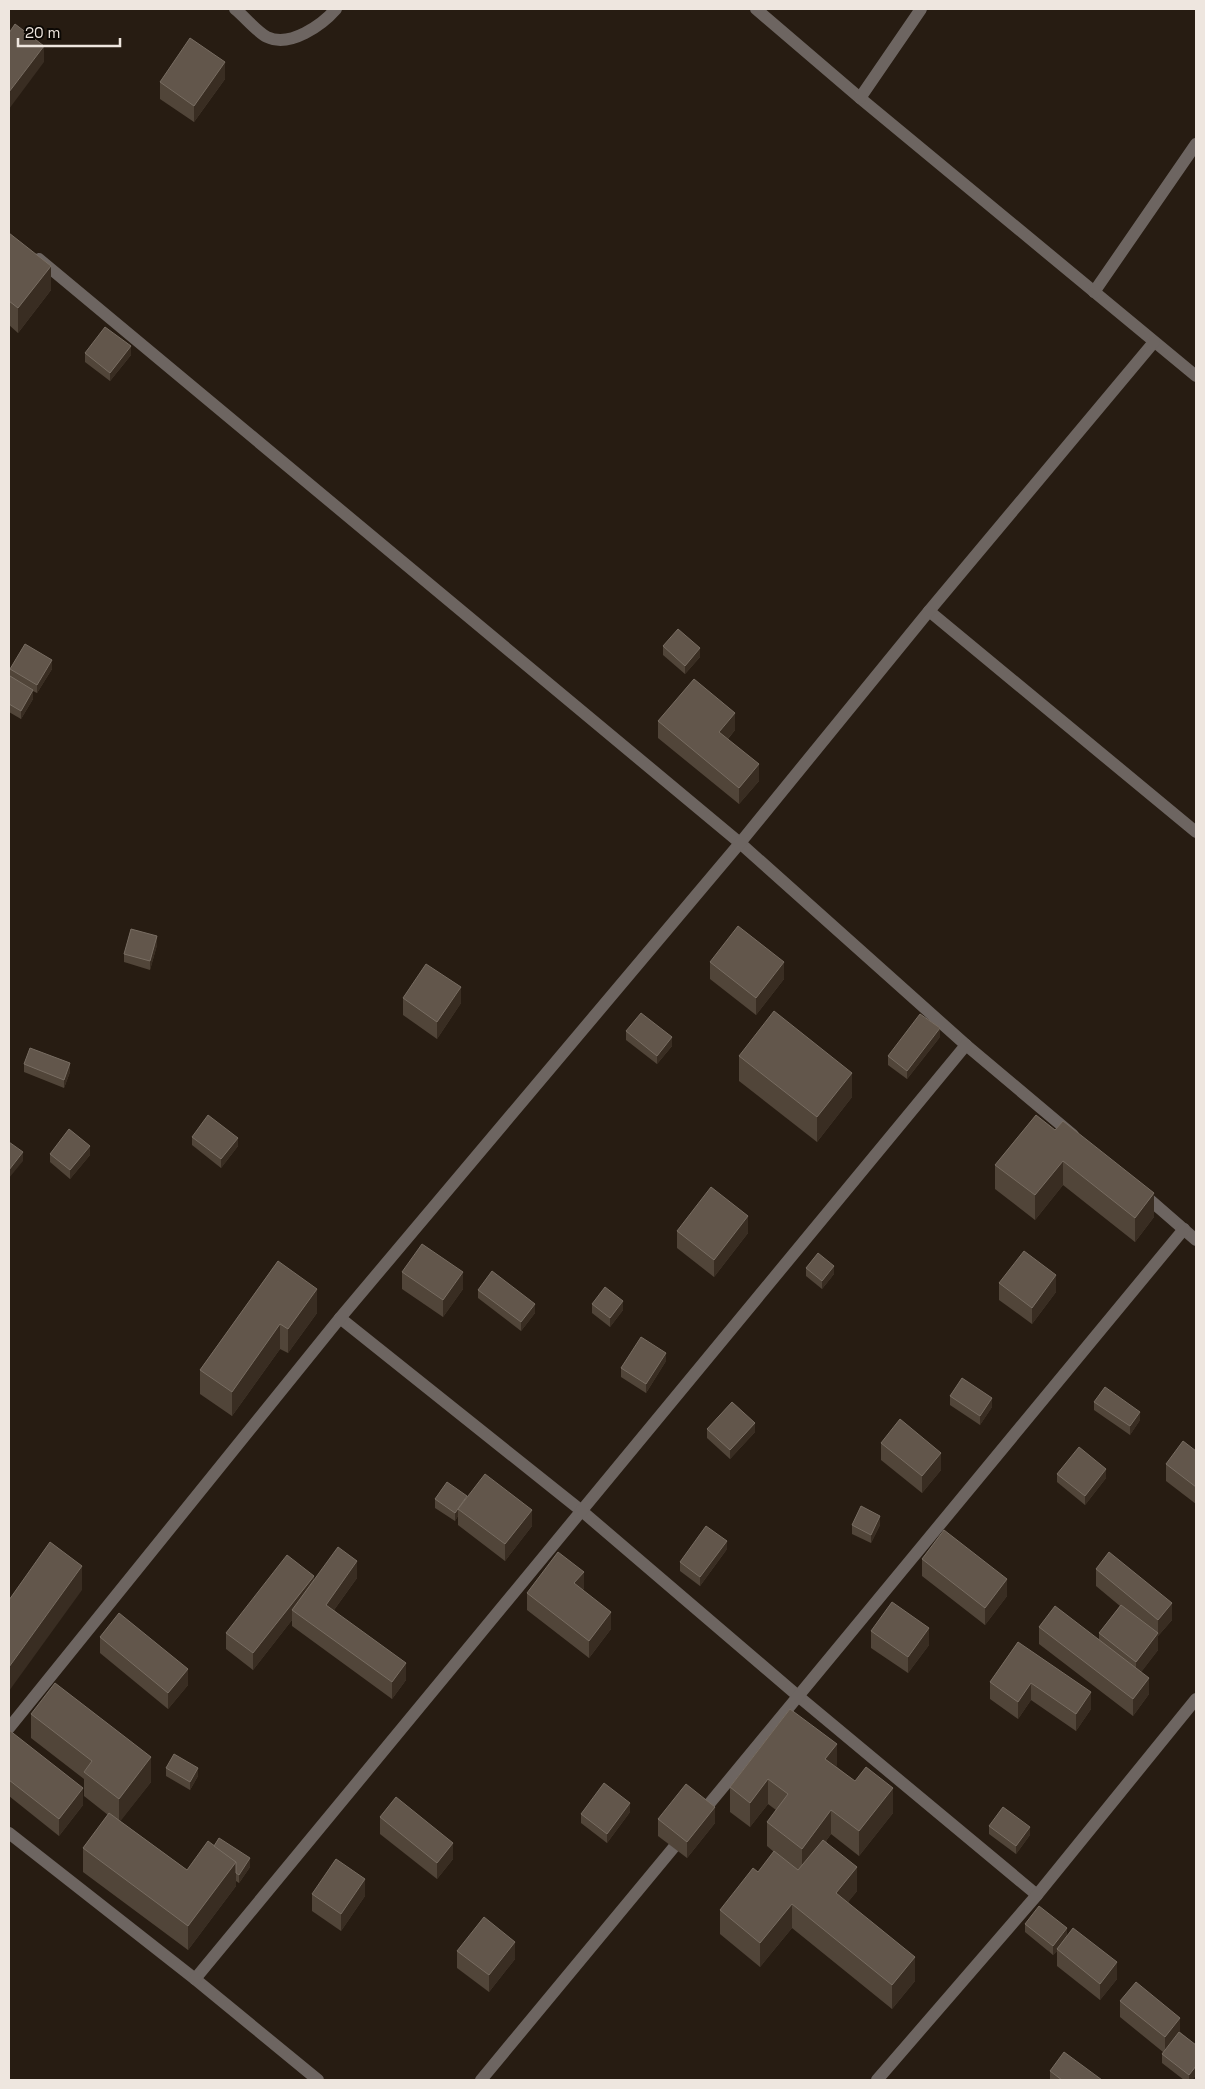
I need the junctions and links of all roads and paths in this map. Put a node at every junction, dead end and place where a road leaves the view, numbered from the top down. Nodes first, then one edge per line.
1 (235, 9) edge
2 (336, 9) edge
3 (756, 9) edge
4 (921, 9) edge
5 (860, 98) junction
6 (1196, 144) edge
7 (31, 252) edge
8 (1094, 292) junction
9 (1154, 342) junction
10 (1196, 376) edge
11 (929, 611) junction
12 (1196, 832) edge
13 (740, 843) junction
14 (966, 1045) junction
15 (1079, 1141) edge
16 (1132, 1185) edge
17 (1184, 1230) junction
18 (1196, 1240) edge
19 (340, 1318) junction
20 (583, 1512) junction
21 (798, 1696) junction
22 (1196, 1699) edge
23 (9, 1728) edge
24 (9, 1833) edge
25 (1037, 1895) junction
26 (195, 1979) junction
27 (318, 2080) edge
28 (481, 2080) edge
29 (877, 2080) edge

1 - 2 street
3 - 5 street
4 - 5 street
5 - 8 street
6 - 8 street
7 - 13 street
8 - 9 street
9 - 10 street
9 - 11 street
11 - 12 street
11 - 13 street
13 - 14 street
13 - 19 street
14 - 15 street
14 - 20 street
16 - 17 street
17 - 18 street
17 - 21 street
19 - 20 street
19 - 23 street
20 - 21 street
20 - 26 street
21 - 25 street
21 - 28 street
22 - 25 street
24 - 26 street
25 - 29 street
26 - 27 street

